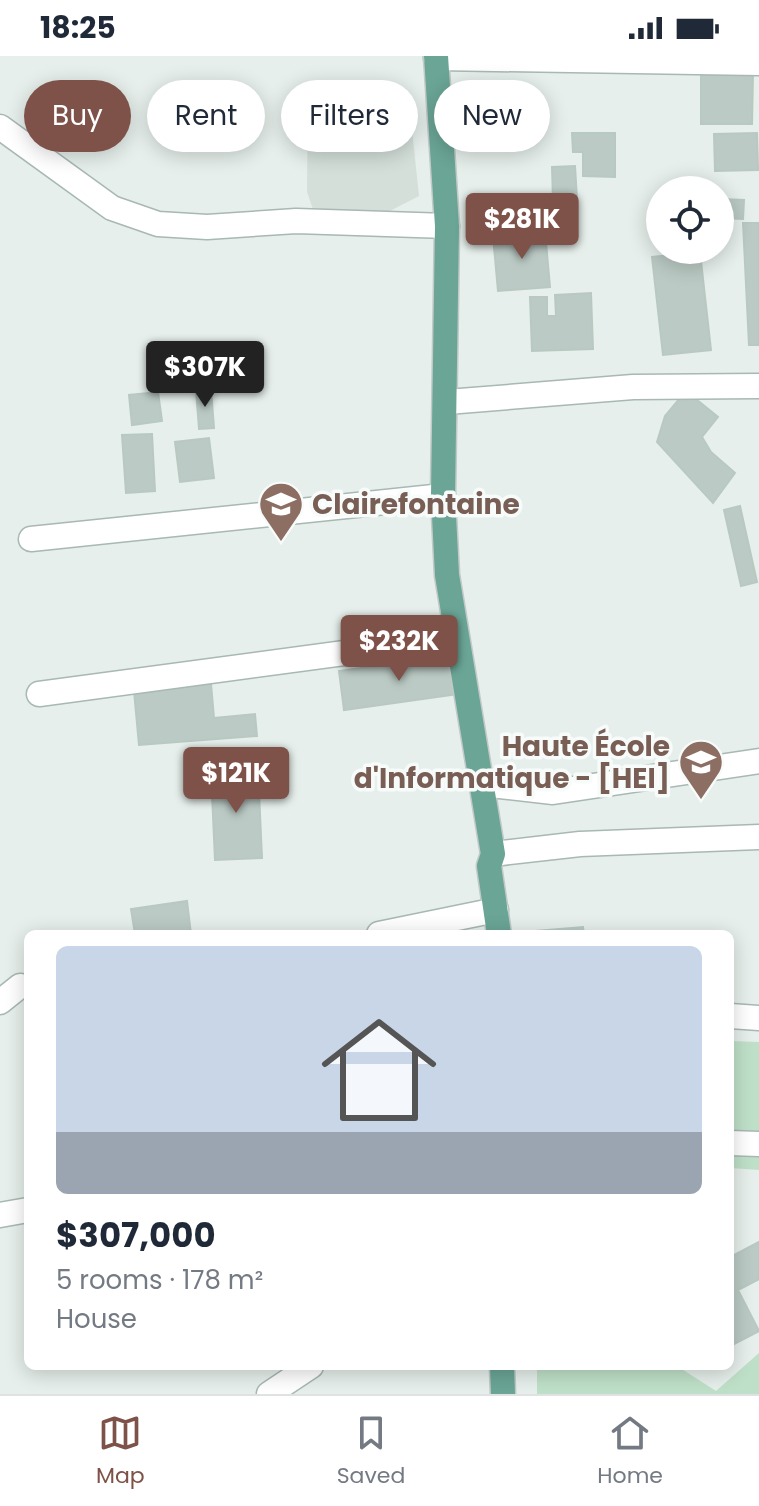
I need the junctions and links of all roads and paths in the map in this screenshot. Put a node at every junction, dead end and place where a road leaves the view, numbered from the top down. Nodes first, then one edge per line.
1 (436, 57) edge
2 (759, 63) edge
3 (0, 127) edge
4 (447, 226) junction
5 (759, 386) edge
6 (447, 402) junction
7 (443, 496) junction
8 (31, 539) dead end
9 (456, 638) junction
10 (39, 694) dead end
11 (759, 761) edge
12 (481, 784) junction
13 (759, 837) edge
14 (493, 854) junction
15 (497, 922) edge
16 (418, 930) edge
17 (20, 986) dead end
18 (0, 1002) edge
19 (734, 1016) edge
20 (759, 1018) edge
21 (734, 1143) edge
22 (759, 1144) edge
23 (24, 1211) edge
24 (0, 1215) edge
25 (305, 1370) edge
26 (502, 1370) edge
27 (269, 1394) edge
28 (503, 1394) edge

1 - 2 street
1 - 4 main road
3 - 4 street
4 - 6 main road
5 - 6 street
6 - 7 main road
7 - 8 street
7 - 9 main road
9 - 10 street
9 - 12 main road
11 - 12 street
12 - 14 main road
13 - 14 street
14 - 15 main road
15 - 16 street
17 - 18 street
19 - 20 street
21 - 22 street
23 - 24 street
25 - 27 street
26 - 28 main road

